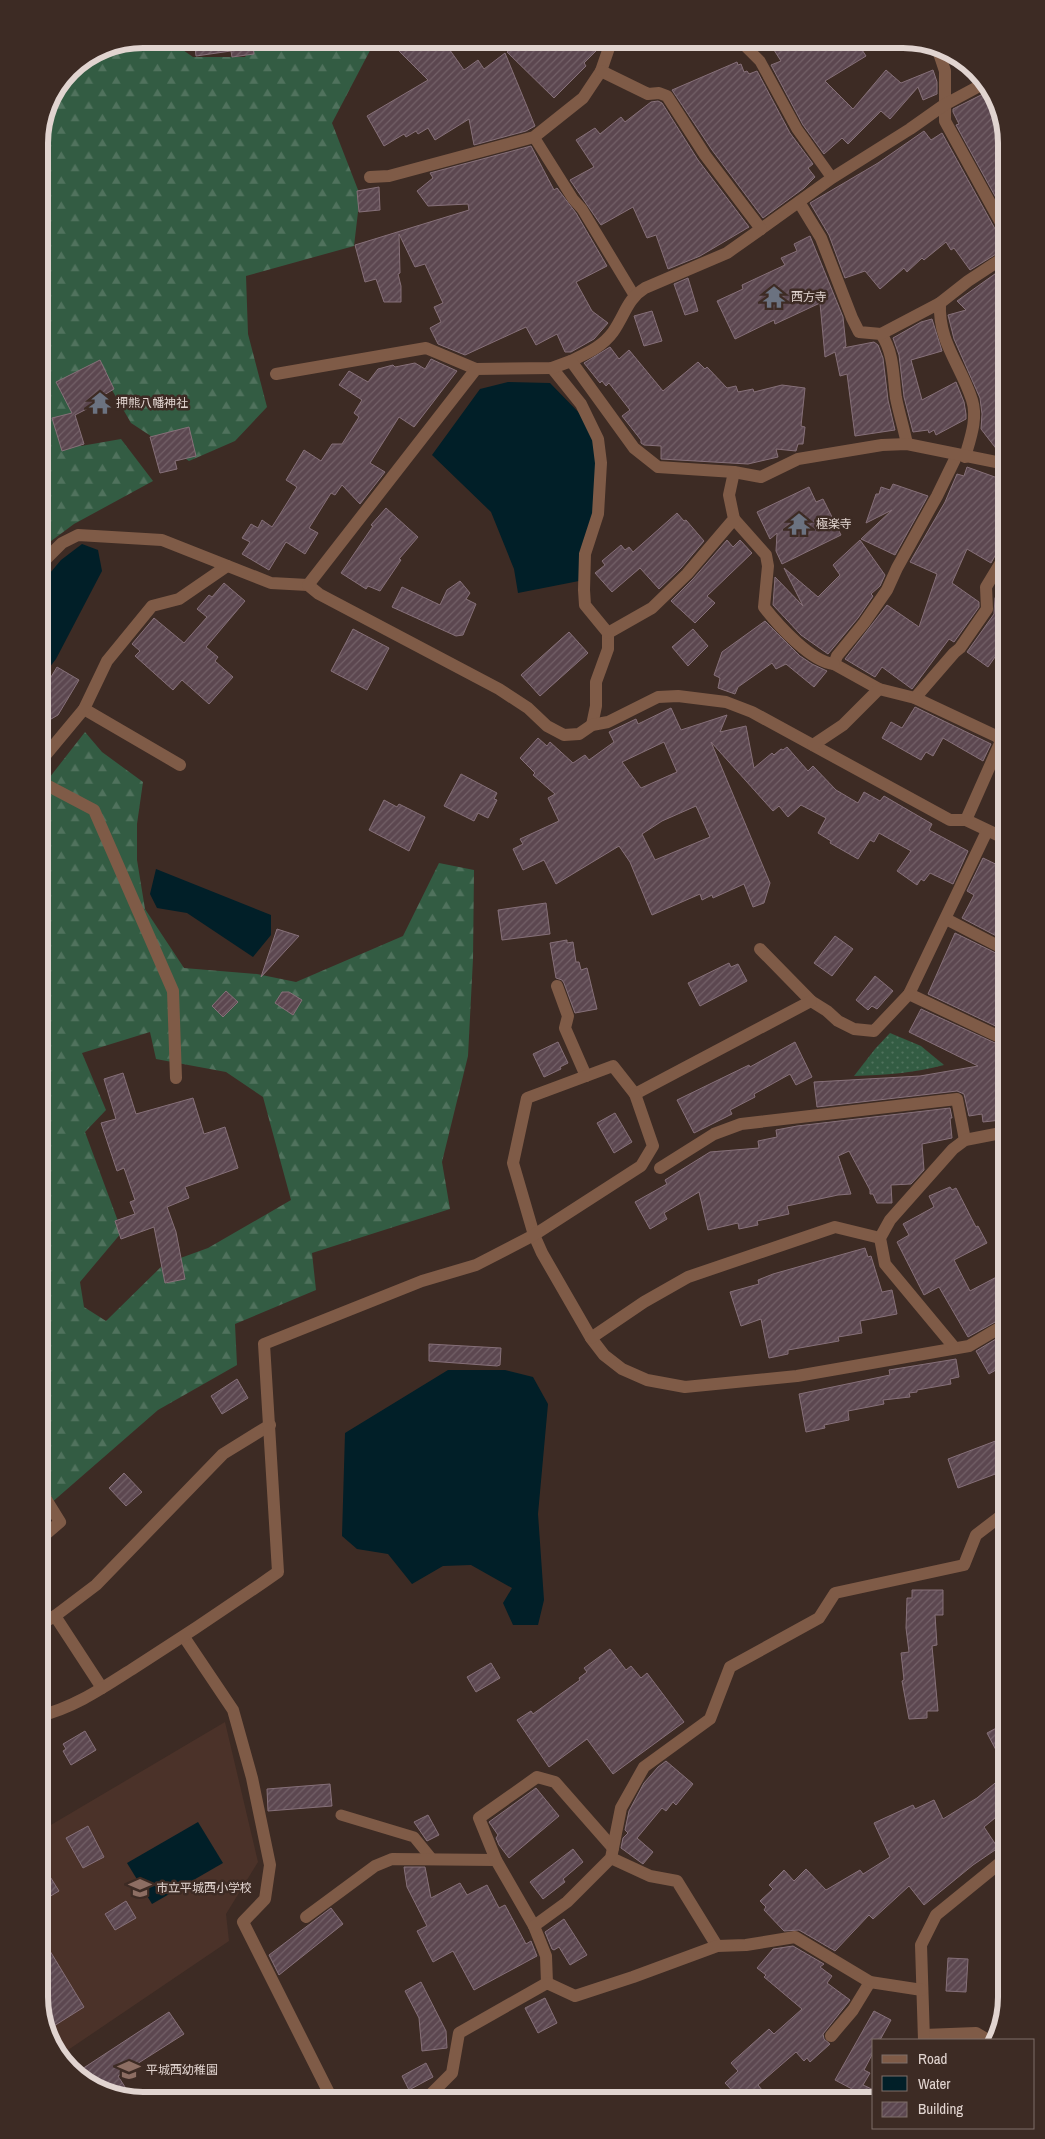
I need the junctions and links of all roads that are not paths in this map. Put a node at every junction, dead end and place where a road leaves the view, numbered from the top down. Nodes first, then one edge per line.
1 (609, 48) edge
2 (747, 48) edge
3 (940, 55) edge
4 (601, 71) junction
5 (979, 87) edge
6 (944, 105) junction
7 (534, 137) junction
8 (370, 177) dead end
9 (832, 178) junction
10 (799, 202) junction
11 (998, 217) edge
12 (761, 229) junction
13 (998, 261) edge
14 (634, 295) junction
15 (940, 303) junction
16 (881, 334) junction
17 (571, 361) junction
18 (552, 368) junction
19 (476, 370) junction
20 (276, 374) dead end
21 (907, 444) junction
22 (961, 456) junction
23 (998, 463) edge
24 (734, 472) junction
25 (734, 519) junction
26 (48, 557) edge
27 (227, 566) junction
28 (998, 567) edge
29 (308, 585) junction
30 (608, 633) junction
31 (834, 664) junction
32 (879, 689) junction
33 (915, 698) junction
34 (84, 708) junction
35 (592, 725) junction
36 (998, 738) edge
37 (813, 745) junction
38 (48, 752) edge
39 (998, 753) edge
40 (180, 765) dead end
41 (48, 786) edge
42 (966, 820) junction
43 (987, 831) junction
44 (998, 836) edge
45 (946, 919) junction
46 (998, 946) edge
47 (760, 949) dead end
48 (557, 986) dead end
49 (909, 994) junction
50 (811, 1001) junction
51 (998, 1036) edge
52 (586, 1076) junction
53 (176, 1078) dead end
54 (635, 1094) junction
55 (998, 1134) edge
56 (965, 1140) junction
57 (660, 1168) dead end
58 (534, 1235) junction
59 (880, 1238) junction
60 (998, 1329) edge
61 (591, 1338) junction
62 (954, 1347) junction
63 (270, 1425) junction
64 (48, 1503) edge
65 (998, 1518) edge
66 (48, 1532) edge
67 (55, 1616) junction
68 (48, 1620) edge
69 (184, 1637) junction
70 (102, 1688) junction
71 (48, 1714) edge
72 (340, 1815) dead end
73 (612, 1853) junction
74 (432, 1859) junction
75 (496, 1860) junction
76 (998, 1865) edge
77 (306, 1916) dead end
78 (534, 1926) junction
79 (717, 1946) junction
80 (870, 1982) junction
81 (547, 1983) junction
82 (922, 1990) junction
83 (831, 2036) dead end
84 (924, 2038) edge
85 (986, 2039) edge
86 (330, 2091) edge
87 (434, 2091) edge

1 - 4 street
2 - 9 lane
3 - 6 street
4 - 7 street
4 - 12 street
5 - 6 street
6 - 9 street
6 - 11 street
7 - 8 street
7 - 14 lane
9 - 10 street
10 - 12 street
10 - 16 street
12 - 14 street
13 - 15 street
14 - 17 street
15 - 16 street
15 - 22 street
16 - 21 street
17 - 18 street
17 - 24 street
18 - 19 street
18 - 30 street
19 - 20 street
19 - 29 street
21 - 22 street
21 - 24 street
22 - 23 street
22 - 31 street
24 - 25 street
25 - 30 street
25 - 31 street
26 - 27 street
27 - 29 street
27 - 34 street
28 - 33 street
29 - 35 street
30 - 35 street
31 - 32 street
32 - 33 street
32 - 37 street
33 - 36 street
34 - 38 street
34 - 40 street
35 - 37 street
37 - 42 street
39 - 42 street
41 - 53 street
42 - 43 street
43 - 44 street
43 - 45 street
45 - 46 street
45 - 49 street
47 - 50 street
48 - 52 street
49 - 50 street
49 - 51 street
50 - 54 street
52 - 54 street
52 - 58 street
54 - 58 street
55 - 56 street
56 - 57 street
56 - 59 street
58 - 61 street
58 - 63 street
59 - 61 street
59 - 62 street
60 - 62 street
61 - 62 street
63 - 67 street
63 - 69 street
64 - 66 street
65 - 73 street
67 - 68 street
67 - 70 street
69 - 70 street
69 - 86 street
70 - 71 street
72 - 74 lane
73 - 75 street
73 - 78 street
73 - 79 street
74 - 75 street
74 - 77 street
75 - 78 street
76 - 82 street
78 - 81 street
79 - 80 street
79 - 81 street
80 - 82 street
80 - 83 street
81 - 87 street
82 - 84 street
84 - 85 street

